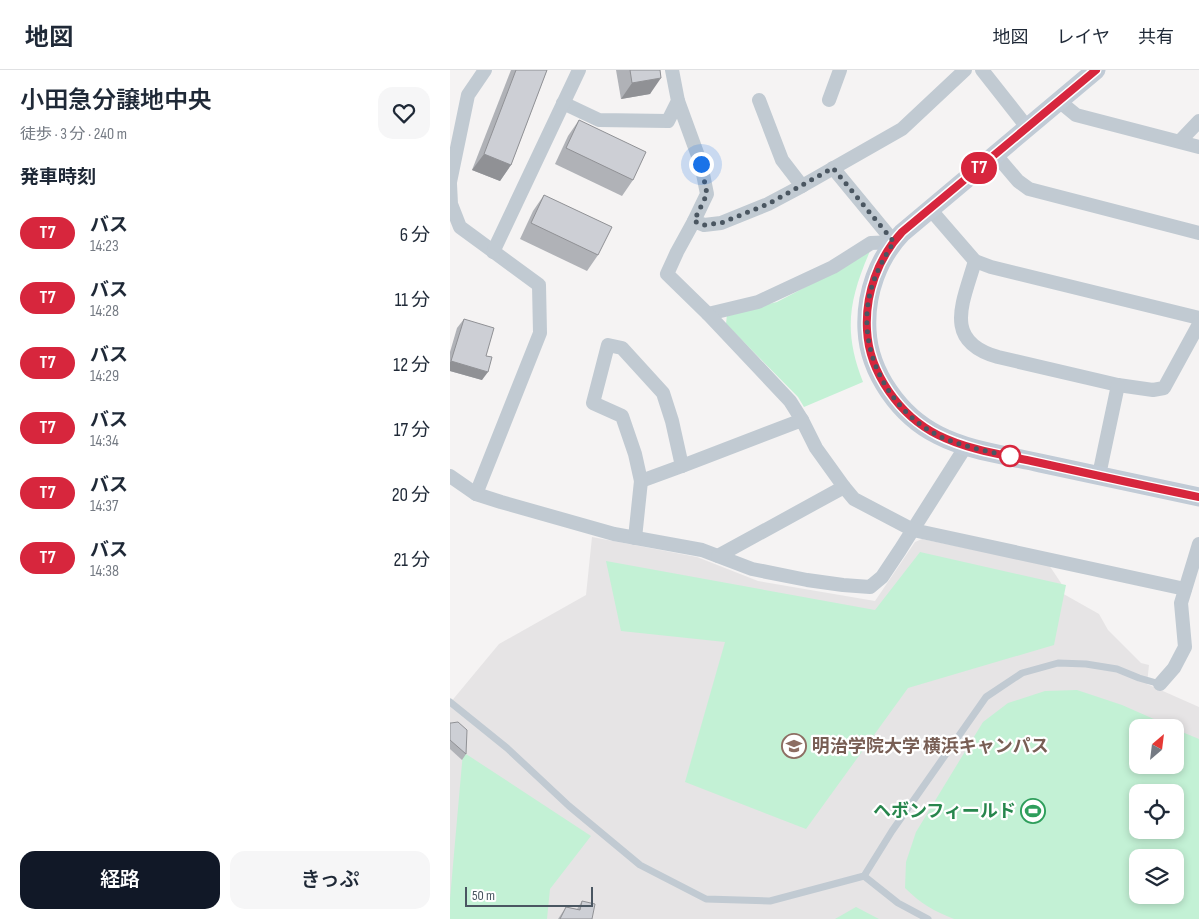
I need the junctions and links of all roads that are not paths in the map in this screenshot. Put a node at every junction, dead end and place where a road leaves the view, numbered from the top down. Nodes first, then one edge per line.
1 (485, 70) edge
2 (579, 70) edge
3 (672, 70) edge
4 (840, 70) edge
5 (965, 70) edge
6 (982, 70) edge
7 (1096, 70) edge
8 (759, 100) dead end
9 (830, 100) dead end
10 (678, 101) junction
11 (1059, 101) junction
12 (563, 104) junction
13 (1199, 120) edge
14 (1027, 127) junction
15 (1180, 141) junction
16 (1199, 147) edge
17 (995, 154) junction
18 (833, 168) junction
19 (450, 183) edge
20 (802, 186) junction
21 (930, 209) junction
22 (694, 221) junction
23 (1199, 234) edge
24 (894, 242) junction
25 (493, 252) junction
26 (975, 261) junction
27 (708, 314) junction
28 (1199, 318) edge
29 (1199, 324) edge
30 (1118, 385) junction
31 (802, 420) junction
32 (966, 446) junction
33 (682, 466) junction
34 (1100, 475) junction
35 (450, 476) edge
36 (641, 481) junction
37 (844, 487) junction
38 (476, 494) junction
39 (1199, 497) edge
40 (913, 530) junction
41 (635, 538) junction
42 (1199, 544) edge
43 (718, 556) junction
44 (1184, 589) junction
45 (1160, 684) joint
46 (450, 702) edge
47 (864, 876) junction
48 (928, 919) edge

1 - 19 street
2 - 12 street
3 - 10 street
4 - 9 street
5 - 18 street
6 - 14 street
7 - 11 street
8 - 20 street
10 - 12 street
10 - 22 street
11 - 14 street
11 - 15 street
12 - 25 street
13 - 15 street
14 - 17 street
15 - 16 street
17 - 21 street
17 - 23 street
18 - 20 street
18 - 24 street
19 - 25 street
20 - 22 street
21 - 24 street
21 - 26 street
22 - 27 street
24 - 27 street
24 - 32 street
25 - 38 street
26 - 28 street
26 - 30 street
27 - 31 street
29 - 30 street
30 - 34 street
31 - 33 street
31 - 37 street
32 - 34 street
32 - 40 street
33 - 36 street
33 - 36 street
34 - 39 street
35 - 38 street
36 - 41 street
37 - 40 street
37 - 43 street
38 - 41 street
40 - 43 street
40 - 44 street
41 - 43 street
42 - 44 street
44 - 45 street
45 - 47 lane
46 - 47 lane
47 - 48 lane

